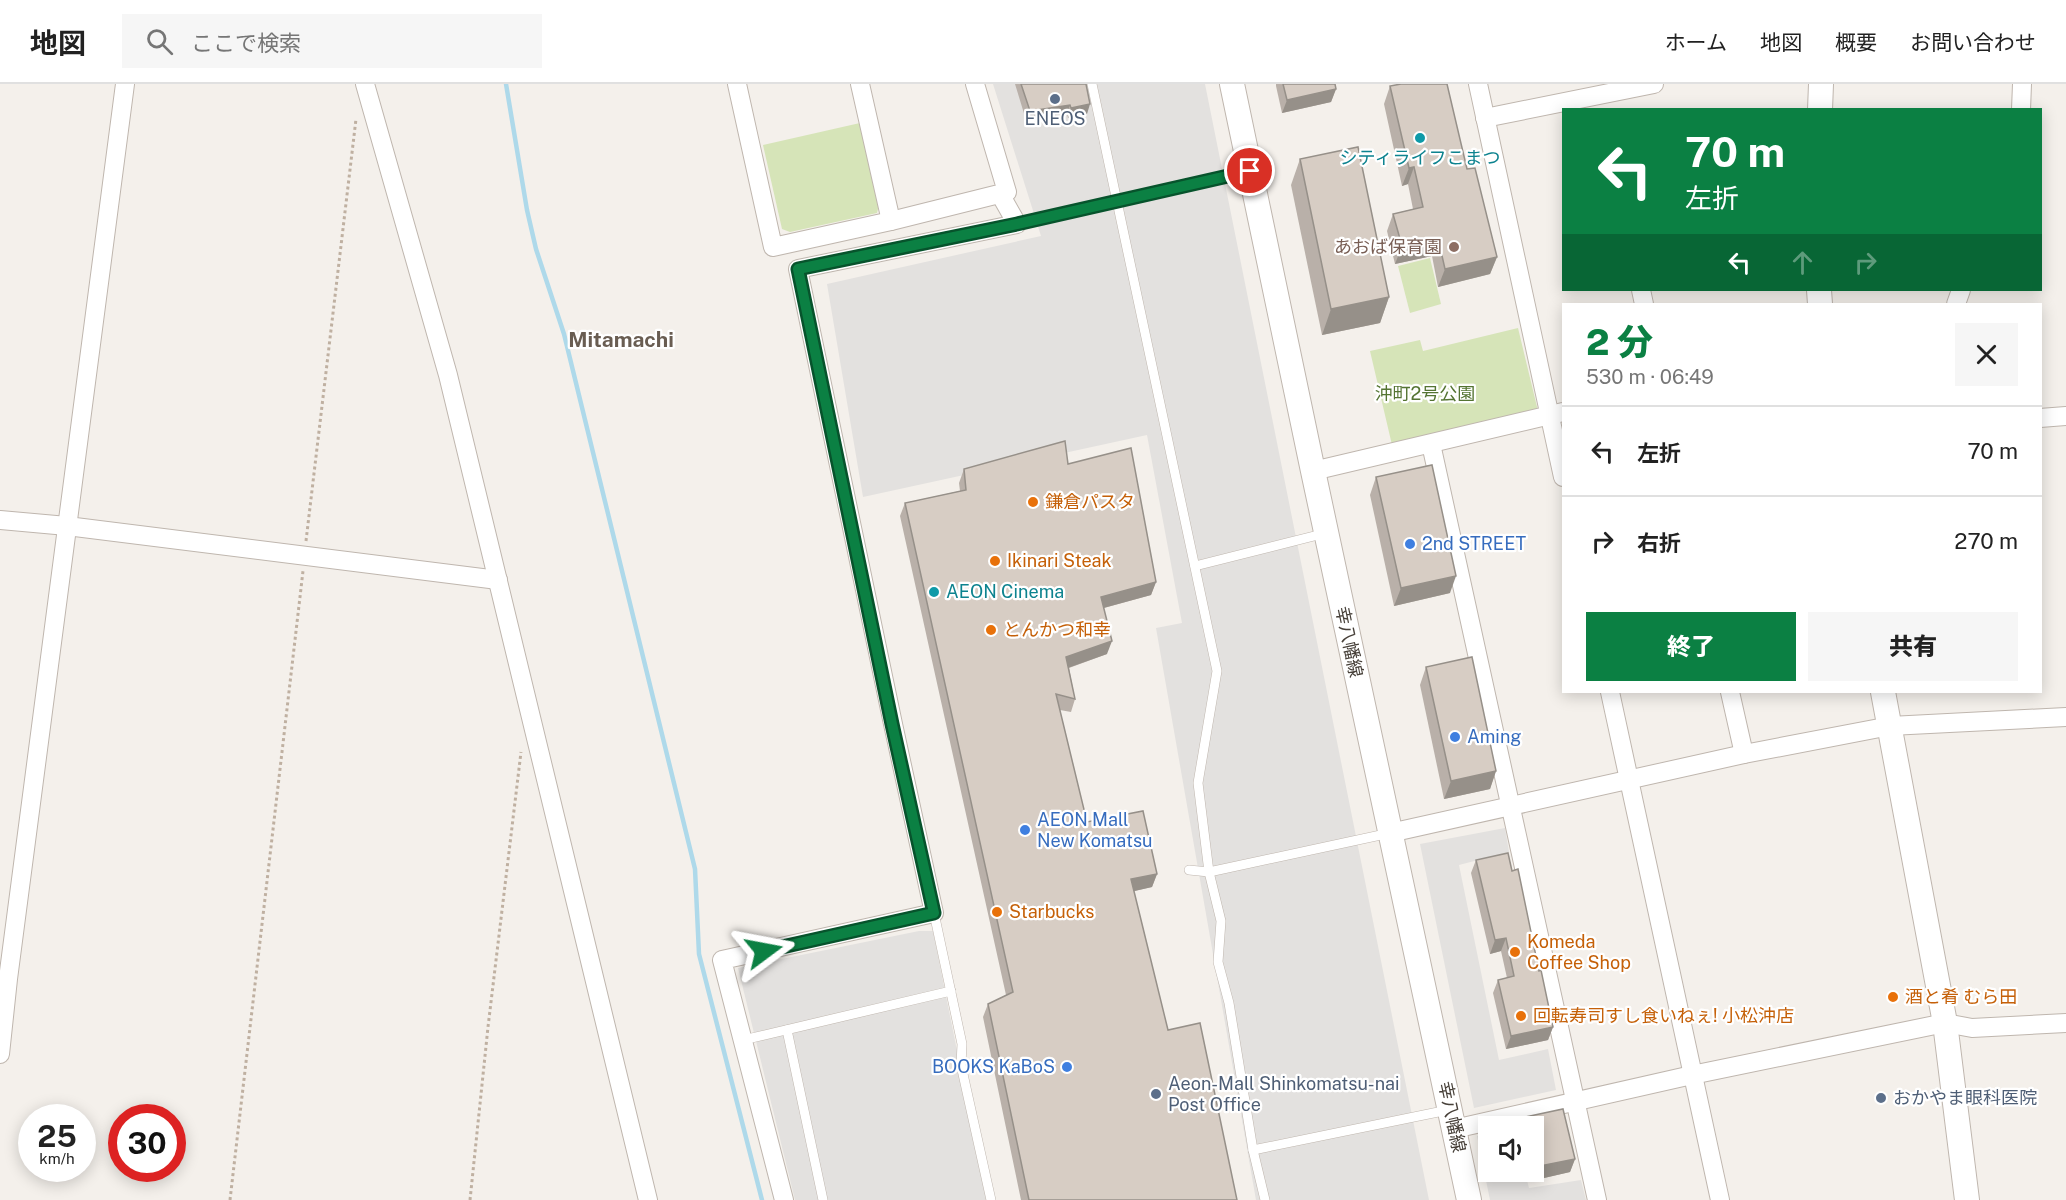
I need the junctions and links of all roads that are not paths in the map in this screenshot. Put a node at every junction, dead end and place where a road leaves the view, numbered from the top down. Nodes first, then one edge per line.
1 (125, 84) edge
2 (365, 84) edge
3 (737, 84) edge
4 (861, 84) edge
5 (975, 84) edge
6 (1092, 84) edge
7 (1232, 84) edge
8 (1478, 84) edge
9 (1654, 84) edge
10 (1821, 84) edge
11 (2022, 84) edge
12 (1599, 97) edge
13 (1820, 108) edge
14 (2021, 108) edge
15 (1485, 118) junction
16 (1250, 171) junction
17 (1000, 194) junction
18 (1118, 200) junction
19 (891, 221) junction
20 (1017, 224) junction
21 (1556, 413) edge
22 (2066, 416) edge
23 (2042, 418) edge
24 (1431, 444) junction
25 (1562, 468) edge
26 (1313, 471) junction
27 (0, 520) edge
28 (68, 526) junction
29 (1326, 533) junction
30 (1195, 566) junction
31 (498, 580) junction
32 (1610, 693) edge
33 (1730, 693) edge
34 (1883, 693) edge
35 (2066, 717) edge
36 (1890, 726) junction
37 (1744, 754) junction
38 (1630, 780) junction
39 (1511, 806) junction
40 (1390, 833) junction
41 (1189, 870) dead end
42 (1209, 872) junction
43 (934, 913) junction
44 (951, 991) junction
45 (1945, 1023) junction
46 (2066, 1023) edge
47 (786, 1030) junction
48 (742, 1040) junction
49 (0, 1054) edge
50 (1692, 1075) junction
51 (1575, 1101) junction
52 (1453, 1119) junction
53 (1253, 1150) junction
54 (648, 1200) edge
55 (784, 1200) edge
56 (823, 1200) edge
57 (991, 1200) edge
58 (1265, 1200) edge
59 (1469, 1200) edge
60 (1597, 1200) edge
61 (1719, 1200) edge
62 (1967, 1200) edge

1 - 28 street
2 - 31 street
3 - 19 street
4 - 19 street
5 - 17 street
6 - 18 lane
7 - 16 street, 幸八幡線
8 - 15 street
9 - 12 street
10 - 13 street
11 - 14 street
12 - 15 street
15 - 21 street
16 - 18 lane
16 - 26 street, 幸八幡線
17 - 19 street
17 - 20 street
18 - 20 lane
18 - 30 lane
20 - 43 street
21 - 24 street
21 - 25 street
22 - 23 street
24 - 26 street
24 - 39 street
26 - 29 street, 幸八幡線
27 - 28 street
28 - 31 street
28 - 49 street
29 - 30 lane
29 - 40 street, 幸八幡線
30 - 42 lane
31 - 54 street
32 - 38 street
33 - 37 street
34 - 36 street
35 - 36 street
36 - 37 street
36 - 45 street
37 - 38 street
38 - 39 street
38 - 50 street
39 - 40 street
39 - 51 street
40 - 42 lane
40 - 52 street, 幸八幡線
41 - 42 lane
42 - 53 lane
43 - 44 lane
43 - 48 street
44 - 47 lane
44 - 57 lane
45 - 46 street
45 - 50 street
45 - 62 street
47 - 48 lane
47 - 56 lane
48 - 55 street
50 - 51 street
50 - 61 street
51 - 52 street
51 - 60 street
52 - 53 lane
52 - 59 street, 幸八幡線
53 - 58 lane

